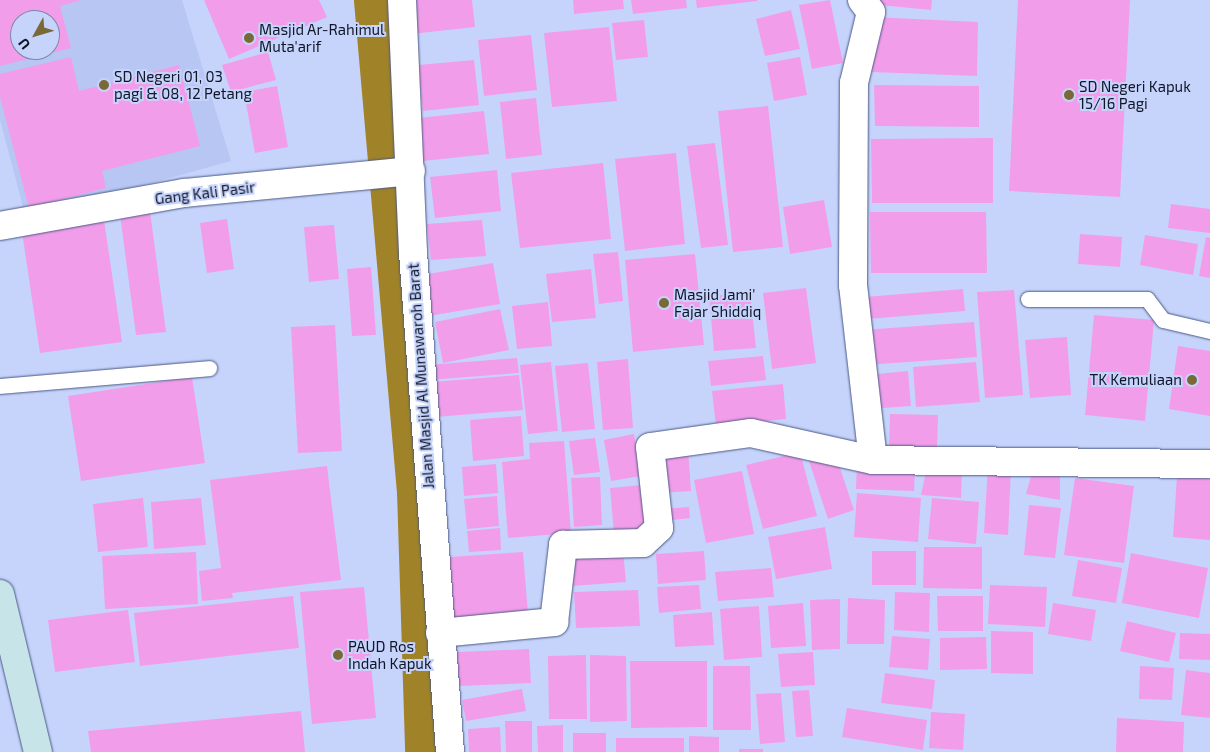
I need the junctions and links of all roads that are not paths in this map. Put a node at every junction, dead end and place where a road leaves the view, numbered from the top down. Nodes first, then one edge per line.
1 (402, 0) edge
2 (862, 0) edge
3 (407, 171) junction
4 (0, 226) edge
5 (1028, 299) dead end
6 (1210, 331) edge
7 (209, 368) dead end
8 (0, 386) edge
9 (873, 460) junction
10 (1210, 464) edge
11 (0, 594) edge
12 (440, 633) junction
13 (38, 752) edge
14 (450, 752) edge

1 - 3 street, Jalan Masjid Al Munawaroh Barat
2 - 9 street
3 - 4 street, Gang Kali Pasir
3 - 12 street, Jalan Masjid Al Munawaroh Barat
5 - 6 lane
7 - 8 lane
9 - 10 street
9 - 12 street
11 - 13 main road
12 - 14 street, Jalan Masjid Al Munawaroh Barat

